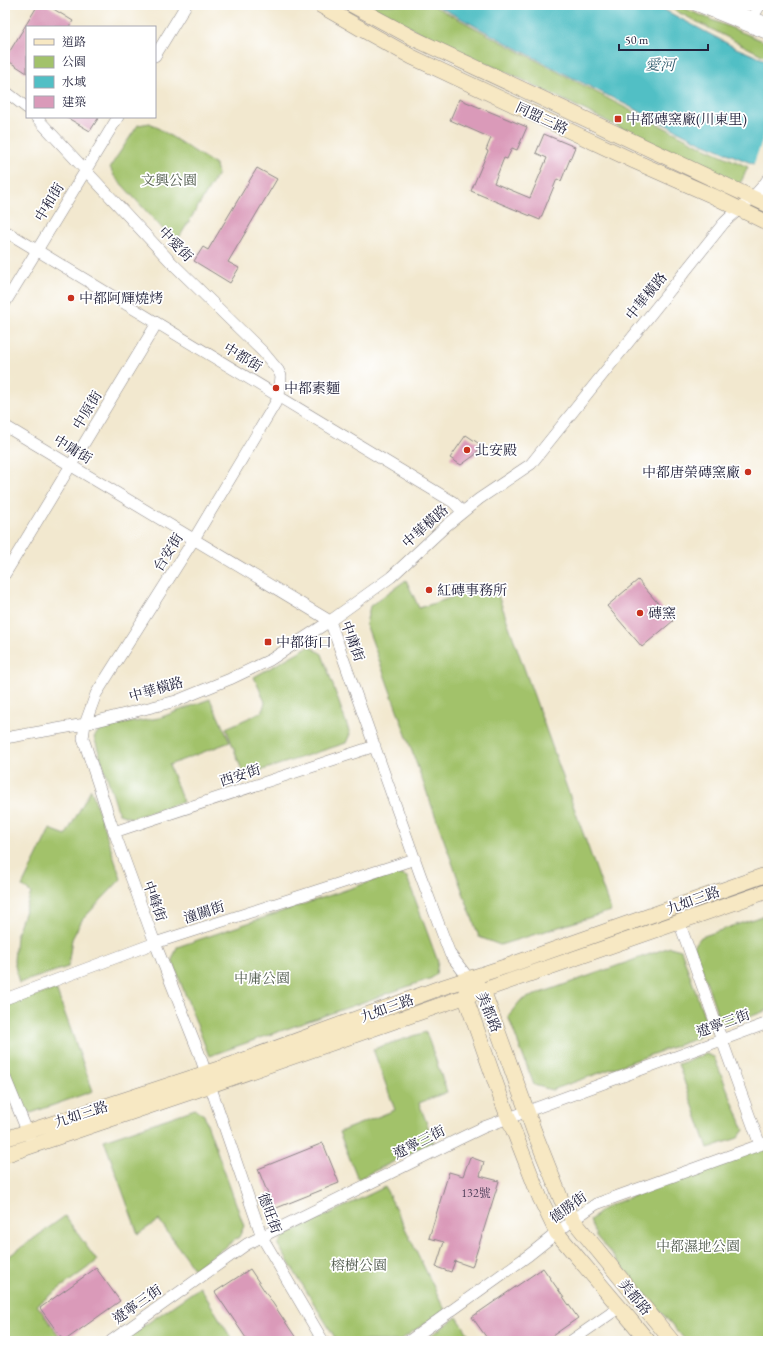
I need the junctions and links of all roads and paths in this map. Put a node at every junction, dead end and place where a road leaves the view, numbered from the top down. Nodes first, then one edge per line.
1 (186, 5) edge
2 (320, 5) edge
3 (352, 5) edge
4 (695, 5) edge
5 (719, 5) edge
6 (760, 5) edge
7 (752, 18) junction
8 (768, 23) edge
9 (768, 34) edge
10 (156, 54) edge
11 (5, 91) edge
12 (26, 107) edge
13 (37, 118) edge
14 (117, 118) edge
15 (85, 170) junction
16 (761, 188) edge
17 (768, 204) edge
18 (740, 209) junction
19 (768, 224) edge
20 (5, 230) edge
21 (37, 250) junction
22 (5, 303) edge
23 (157, 323) junction
24 (279, 397) junction
25 (5, 426) edge
26 (71, 465) junction
27 (463, 512) junction
28 (194, 539) junction
29 (5, 574) edge
30 (330, 621) junction
31 (84, 724) junction
32 (5, 738) edge
33 (375, 746) junction
34 (114, 832) junction
35 (415, 859) junction
36 (768, 874) edge
37 (768, 891) edge
38 (679, 922) junction
39 (155, 943) junction
40 (469, 979) junction
41 (483, 990) junction
42 (465, 996) junction
43 (5, 999) edge
44 (768, 1023) edge
45 (722, 1040) junction
46 (5, 1077) edge
47 (208, 1079) junction
48 (527, 1111) junction
49 (508, 1118) junction
50 (30, 1138) junction
51 (5, 1139) edge
52 (764, 1143) edge
53 (5, 1155) edge
54 (573, 1220) junction
55 (557, 1233) junction
56 (262, 1237) junction
57 (620, 1307) junction
58 (111, 1341) edge
59 (323, 1341) edge
60 (409, 1341) edge
61 (571, 1341) edge
62 (648, 1341) edge
63 (672, 1341) edge

1 - 10 street
2 - 18 street, 同盟三路
3 - 16 street, 同盟三路
4 - 9 street
5 - 7 street
6 - 7 street
7 - 8 street
11 - 12 street
13 - 15 street, 中愛街
14 - 15 street, 中和街
15 - 21 street, 中和街
15 - 24 street, 中愛街
16 - 17 street, 同盟三路
16 - 18 street, 中華橫路
18 - 19 street, 同盟三路
18 - 27 street, 中華橫路
20 - 21 street, 中都街
21 - 22 street, 中和街
21 - 23 street, 中都街
23 - 24 street, 中都街
23 - 26 street, 中原街
24 - 27 street, 中都街
24 - 28 street, 台安街
25 - 26 street, 中庸街
26 - 28 street, 中庸街
26 - 29 street, 中原街
27 - 30 street, 中華橫路
28 - 30 street, 中庸街
28 - 31 street, 台安街
30 - 31 street, 中華橫路
30 - 33 street, 中庸街
31 - 32 street, 中華橫路
31 - 34 street, 中峰街
33 - 34 street, 西安街
33 - 35 street, 中庸街
34 - 39 street, 中峰街
35 - 39 street, 潼關街
35 - 40 street, 中庸街
36 - 40 street, 九如三路
37 - 38 street, 九如三路
38 - 41 street, 九如三路
38 - 45 street
39 - 43 street, 潼關街
39 - 47 street, 中峰街
40 - 41 street, 美都路
40 - 42 street, 美都路
40 - 47 street, 九如三路
41 - 42 street, 九如三路
41 - 48 street, 美都路
42 - 47 street, 九如三路
42 - 49 street, 美都路
44 - 45 street, 遼寧三街
45 - 48 street, 遼寧三街
45 - 52 street
46 - 50 street
47 - 50 street, 九如三路
47 - 56 street, 德旺街
48 - 49 street, 遼寧三街
48 - 54 street, 美都路
49 - 55 street, 美都路
49 - 56 street, 遼寧三街
50 - 51 street, 九如三路
50 - 53 street, 九如三路
52 - 54 street, 德勝街
54 - 55 street, 德勝街
54 - 63 street, 美都路
55 - 57 street, 美都路
55 - 60 street, 德勝街
56 - 58 street, 遼寧三街
56 - 59 street, 德旺街
57 - 61 street
57 - 62 street, 美都路

